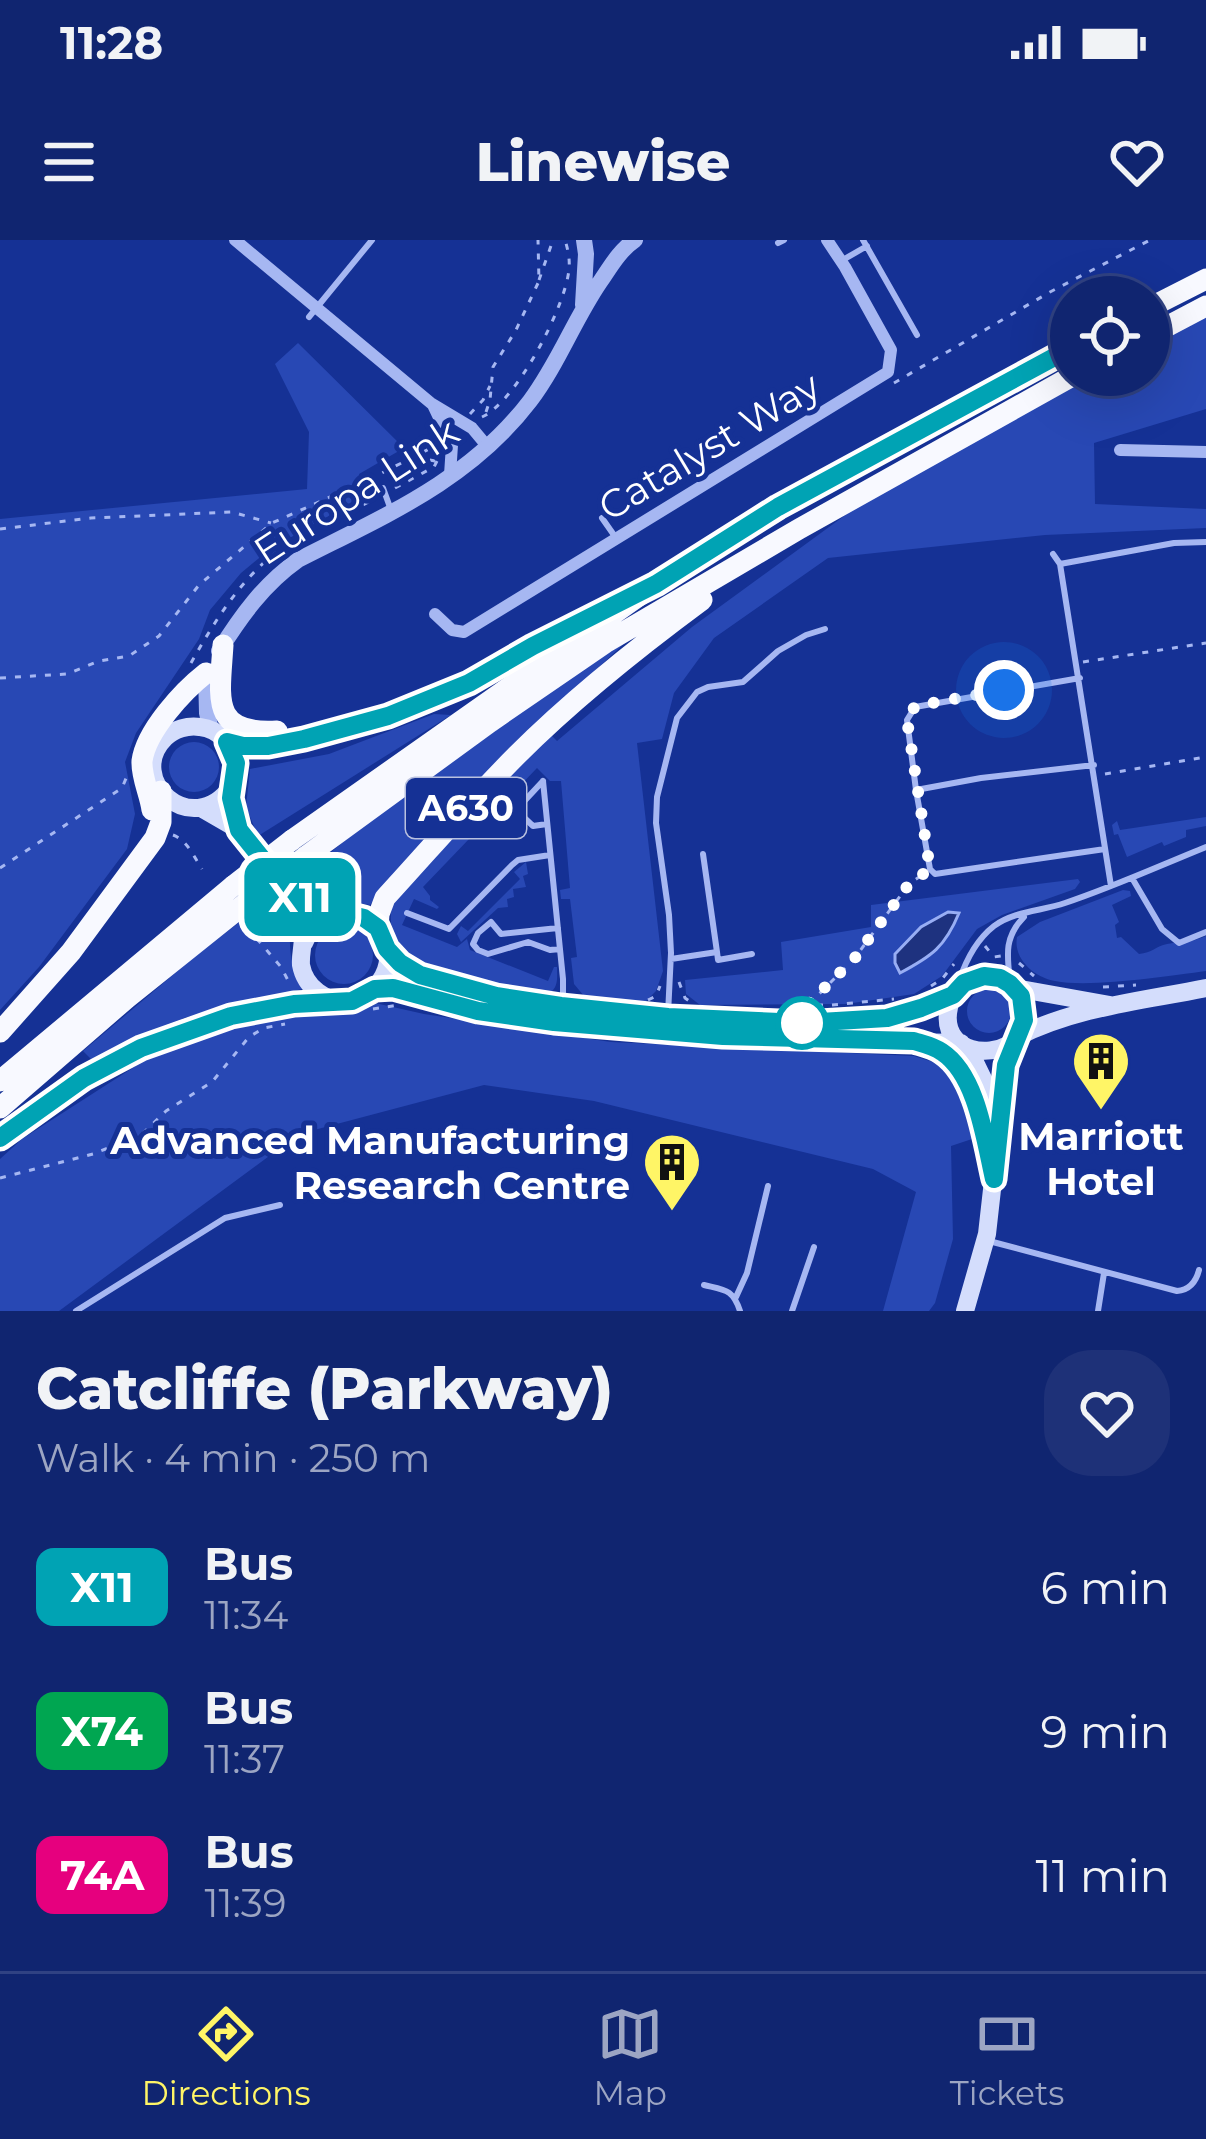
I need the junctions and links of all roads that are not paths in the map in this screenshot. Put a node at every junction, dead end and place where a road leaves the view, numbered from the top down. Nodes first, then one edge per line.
1 (235, 240) edge
2 (372, 240) edge
3 (584, 240) edge
4 (593, 240) edge
5 (827, 240) edge
6 (633, 241) edge
7 (865, 243) edge
8 (841, 261) junction
9 (1206, 279) edge
10 (1170, 297) edge
11 (583, 306) junction
12 (1206, 306) edge
13 (312, 312) junction
14 (1170, 325) edge
15 (917, 335) dead end
16 (1050, 358) edge
17 (1050, 388) edge
18 (432, 404) junction
19 (488, 446) junction
20 (1120, 450) dead end
21 (1206, 452) edge
22 (450, 477) junction
23 (384, 491) road end
24 (392, 513) junction
25 (602, 518) dead end
26 (799, 529) junction
27 (616, 538) junction
28 (1206, 542) edge
29 (1053, 554) dead end
30 (1060, 564) junction
31 (656, 584) junction
32 (435, 614) dead end
33 (825, 629) dead end
34 (223, 645) junction
35 (206, 673) junction
36 (1080, 678) junction
37 (373, 720) junction
38 (171, 733) junction
39 (219, 736) junction
40 (1094, 765) junction
41 (231, 787) junction
42 (916, 790) junction
43 (160, 791) junction
44 (201, 808) junction
45 (547, 824) junction
46 (239, 830) junction
47 (153, 838) junction
48 (1206, 847) edge
49 (298, 848) junction
50 (1105, 849) junction
51 (703, 854) dead end
52 (550, 855) junction
53 (1131, 878) junction
54 (284, 886) junction
55 (1111, 886) junction
56 (240, 894) junction
57 (407, 913) dead end
58 (1026, 914) junction
59 (335, 915) junction
60 (558, 928) junction
61 (1206, 932) edge
62 (382, 938) junction
63 (304, 943) junction
64 (560, 949) junction
65 (717, 952) junction
66 (752, 954) dead end
67 (670, 959) junction
68 (1012, 986) junction
69 (1206, 988) edge
70 (375, 989) junction
71 (955, 993) junction
72 (335, 1001) junction
73 (1110, 1005) junction
74 (561, 1006) junction
75 (668, 1017) junction
76 (0, 1032) edge
77 (1015, 1039) junction
78 (914, 1041) junction
79 (965, 1045) junction
80 (0, 1081) edge
81 (0, 1108) edge
82 (0, 1138) edge
83 (996, 1145) junction
84 (994, 1179) junction
85 (768, 1186) dead end
86 (280, 1205) dead end
87 (986, 1240) junction
88 (814, 1247) dead end
89 (1199, 1270) dead end
90 (1105, 1272) junction
91 (704, 1285) dead end
92 (736, 1297) junction
93 (89, 1301) junction
94 (76, 1311) edge
95 (93, 1311) edge
96 (740, 1311) edge
97 (792, 1311) edge
98 (965, 1311) edge
99 (1098, 1311) edge

1 - 13 street
2 - 13 lane
3 - 11 street, Europa Link
4 - 6 street, Europa Link
5 - 8 street
6 - 11 street, Europa Link
7 - 8 lane
7 - 15 lane
8 - 27 street, Catalyst Way
9 - 10 highway
11 - 19 street, Europa Link
12 - 14 highway
13 - 18 street
16 - 31 highway, A630
17 - 26 highway, A630
18 - 19 street
18 - 22 street
19 - 22 street, Europa Link
20 - 21 street
22 - 24 street, Europa Link
23 - 24 lane
24 - 34 street, Europa Link
25 - 27 lane
26 - 49 highway, A630
26 - 62 highway, A630
27 - 32 street, Catalyst Way
28 - 30 lane
29 - 30 lane
30 - 36 lane
31 - 37 highway, A630
31 - 49 highway, A630
33 - 67 lane
34 - 35 street, Europa Link
34 - 37 highway
35 - 38 street, Europa Link
35 - 39 street
35 - 47 highway
36 - 40 lane
36 - 42 lane
37 - 39 highway, A630
38 - 39 main road
38 - 43 main road
39 - 41 main road
40 - 42 lane
40 - 50 lane
41 - 44 main road
41 - 46 main road
42 - 50 lane
43 - 44 main road
43 - 47 highway
44 - 46 main road
45 - 45 lane
45 - 52 lane
46 - 54 main road
47 - 76 highway
48 - 53 lane
49 - 56 highway, A630, bridge
50 - 55 lane
51 - 65 lane
52 - 57 lane
52 - 60 lane
53 - 55 lane
53 - 61 lane
54 - 59 main road
54 - 63 main road
55 - 58 lane
56 - 80 highway, A630
56 - 81 highway, A630
58 - 68 lane
58 - 71 lane
59 - 62 main road
59 - 63 main road
60 - 64 lane
60 - 64 lane
62 - 70 main road
62 - 74 main road
63 - 72 main road
64 - 74 lane
65 - 66 lane
65 - 67 lane
67 - 75 lane
68 - 71 main road
68 - 73 main road
68 - 77 main road
69 - 73 main road
70 - 72 main road
70 - 78 main road
71 - 75 main road
71 - 79 main road
72 - 82 highway
73 - 77 main road
74 - 75 main road
77 - 79 main road
77 - 83 main road
78 - 79 main road
78 - 84 main road
79 - 83 main road
83 - 84 main road
84 - 87 main road
85 - 92 lane
86 - 93 lane
87 - 90 lane
87 - 98 main road
88 - 97 lane
89 - 90 lane
90 - 99 lane
91 - 92 lane
92 - 96 lane
93 - 94 lane
93 - 95 lane

